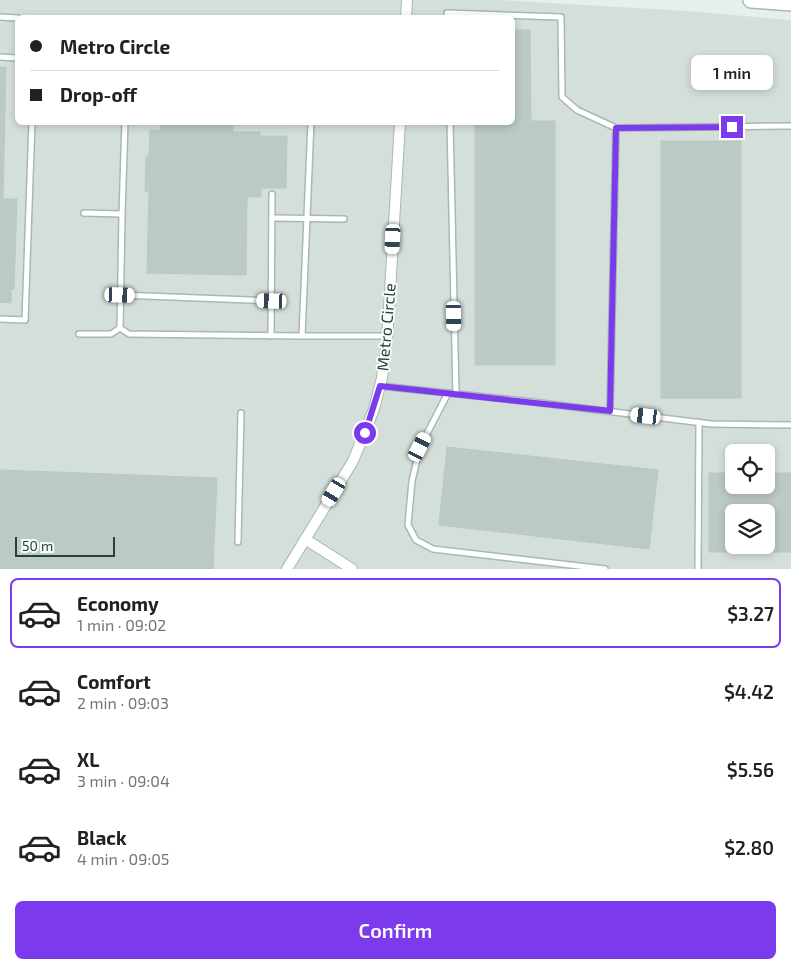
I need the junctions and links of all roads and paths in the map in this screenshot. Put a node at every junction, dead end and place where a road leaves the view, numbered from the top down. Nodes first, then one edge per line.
1 (407, 0) edge
2 (751, 0) edge
3 (791, 3) edge
4 (406, 15) edge
5 (447, 15) edge
6 (504, 15) edge
7 (515, 15) edge
8 (0, 17) edge
9 (15, 18) edge
10 (0, 57) edge
11 (15, 58) edge
12 (32, 125) edge
13 (125, 125) edge
14 (311, 125) edge
15 (400, 125) edge
16 (450, 125) edge
17 (791, 126) edge
18 (616, 128) junction
19 (272, 194) dead end
20 (84, 213) dead end
21 (122, 214) junction
22 (273, 218) junction
23 (307, 218) junction
24 (344, 218) dead end
25 (120, 295) junction
26 (272, 301) junction
27 (0, 319) edge
28 (120, 328) junction
29 (79, 334) dead end
30 (271, 336) junction
31 (302, 336) junction
32 (388, 336) junction
33 (380, 386) junction
34 (448, 393) junction
35 (456, 394) junction
36 (610, 411) junction
37 (241, 413) dead end
38 (699, 422) junction
39 (791, 425) edge
40 (305, 539) junction
41 (238, 542) dead end
42 (287, 569) edge
43 (352, 569) edge
44 (605, 569) edge
45 (698, 569) edge

1 - 4 street
2 - 3 main road
5 - 6 lane
7 - 18 lane
8 - 9 lane
10 - 11 lane
12 - 27 lane
13 - 21 lane
14 - 23 lane
15 - 32 street, Metro Circle
16 - 35 lane
17 - 18 lane
18 - 36 lane
19 - 22 lane
20 - 21 lane
21 - 25 lane
22 - 23 lane
22 - 26 lane
23 - 24 lane
23 - 31 lane
25 - 26 lane
25 - 28 lane
26 - 30 lane
28 - 29 lane
28 - 30 lane
30 - 31 lane
31 - 32 lane
32 - 33 street, Metro Circle
33 - 34 lane
33 - 40 street, Metro Circle
34 - 35 lane
34 - 44 lane
35 - 36 lane
36 - 38 lane
37 - 41 lane
38 - 39 lane
38 - 45 lane
40 - 42 street, Metro Circle
40 - 43 street

